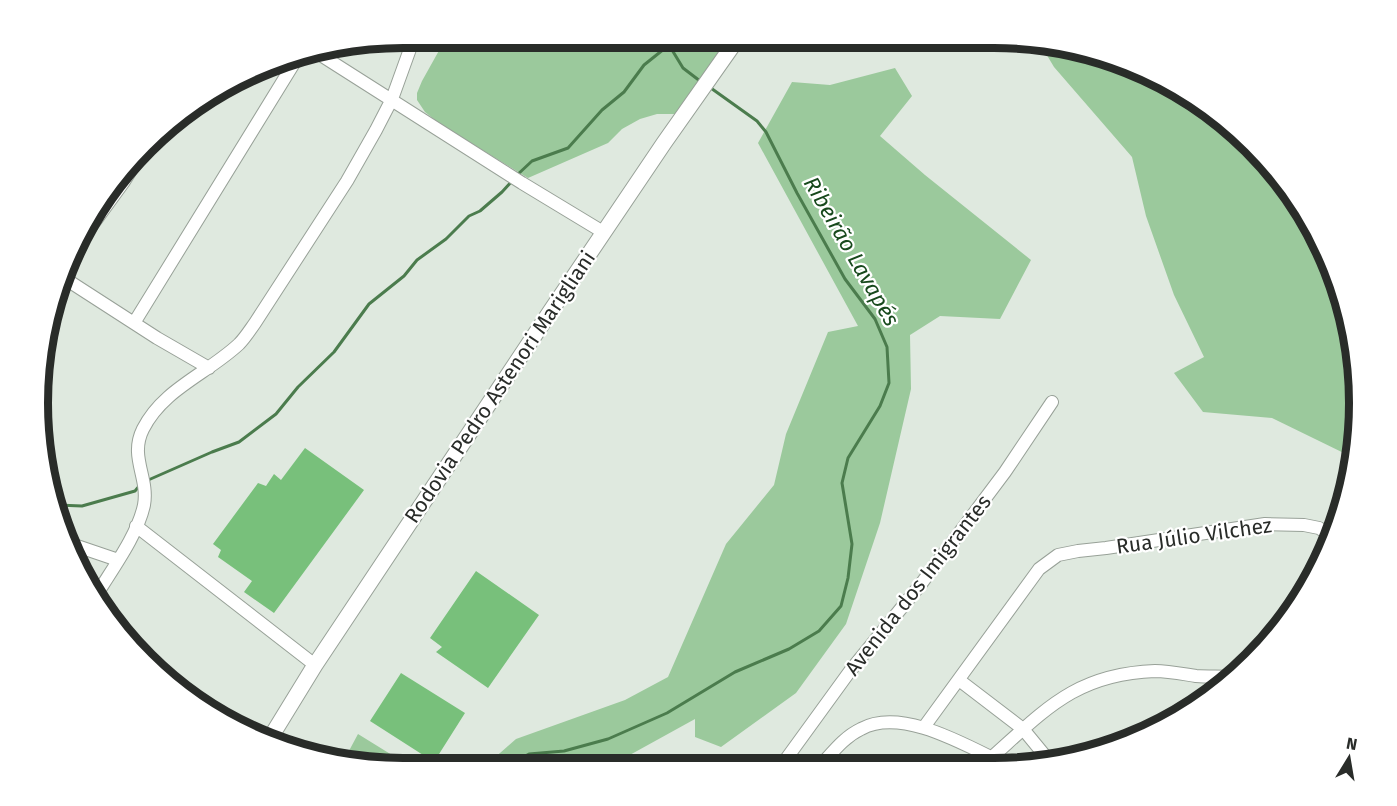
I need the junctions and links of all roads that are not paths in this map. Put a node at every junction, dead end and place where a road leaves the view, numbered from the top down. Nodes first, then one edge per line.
1 (410, 48) edge
2 (731, 48) edge
3 (324, 57) edge
4 (292, 66) edge
5 (392, 99) junction
6 (603, 232) junction
7 (70, 282) edge
8 (134, 323) junction
9 (209, 368) junction
10 (1052, 402) dead end
11 (136, 526) junction
12 (1325, 532) edge
13 (79, 547) edge
14 (118, 560) junction
15 (101, 588) edge
16 (315, 665) junction
17 (1198, 676) junction
18 (1220, 677) edge
19 (959, 680) junction
20 (1214, 682) edge
21 (924, 727) junction
22 (1023, 729) junction
23 (273, 733) edge
24 (1044, 754) edge
25 (787, 758) edge
26 (828, 758) edge
27 (991, 758) joint

1 - 5 street
2 - 6 main road, Rodovia Pedro Astenori Marigliani
3 - 5 street
4 - 8 street
5 - 6 street
5 - 9 street
6 - 16 main road, Rodovia Pedro Astenori Marigliani
7 - 8 street
8 - 9 street
9 - 11 street
10 - 25 street, Avenida dos Imigrantes
11 - 14 street
11 - 16 street
12 - 19 street, Rua Júlio Vilchez
13 - 14 street
14 - 15 street
16 - 23 main road, Rodovia Pedro Astenori Marigliani
17 - 18 street
17 - 20 street
17 - 22 street
19 - 21 street
19 - 22 street
21 - 26 street
21 - 27 street
22 - 24 street
22 - 27 street

